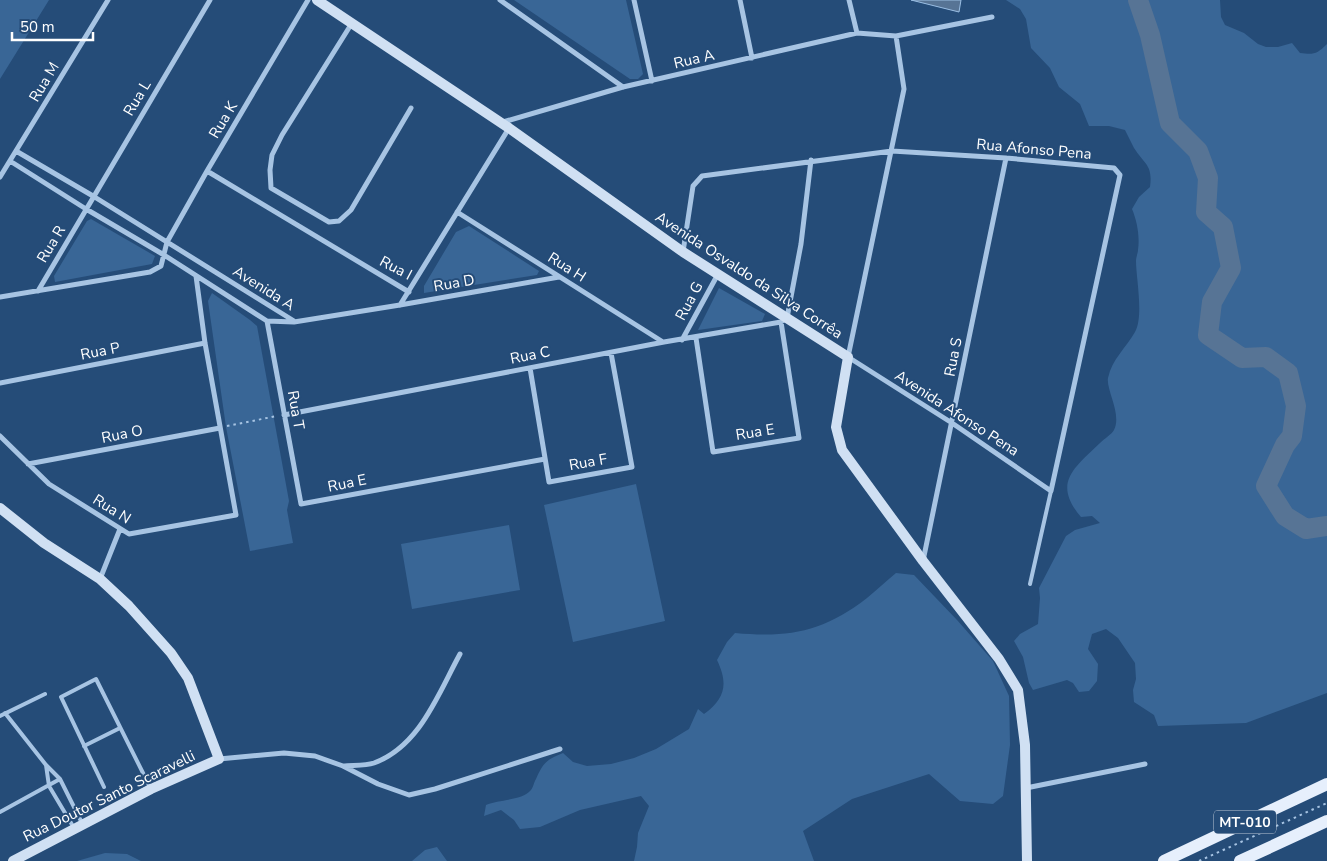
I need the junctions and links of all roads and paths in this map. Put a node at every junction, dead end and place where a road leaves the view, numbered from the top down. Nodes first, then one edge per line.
1 (108, 0) edge
2 (210, 0) edge
3 (308, 0) edge
4 (317, 0) edge
5 (500, 0) edge
6 (634, 0) edge
7 (740, 0) edge
8 (849, 0) edge
9 (992, 17) dead end
10 (352, 23) junction
11 (857, 33) junction
12 (896, 36) junction
13 (752, 58) junction
14 (652, 81) junction
15 (623, 87) junction
16 (411, 108) dead end
17 (504, 126) junction
18 (16, 151) junction
19 (892, 151) junction
20 (1006, 158) junction
21 (811, 160) junction
22 (10, 161) junction
23 (207, 171) junction
24 (0, 177) edge
25 (93, 196) junction
26 (86, 209) junction
27 (457, 212) junction
28 (167, 242) junction
29 (683, 252) junction
30 (164, 255) junction
31 (718, 273) junction
32 (196, 276) junction
33 (559, 277) junction
34 (38, 291) junction
35 (409, 292) junction
36 (0, 297) edge
37 (400, 305) junction
38 (784, 320) junction
39 (267, 321) junction
40 (294, 322) junction
41 (696, 338) junction
42 (682, 340) junction
43 (664, 342) junction
44 (205, 343) junction
45 (611, 353) junction
46 (848, 358) junction
47 (530, 368) junction
48 (0, 383) edge
49 (284, 415) junction
50 (952, 423) junction
51 (220, 428) junction
52 (0, 436) edge
53 (545, 459) junction
54 (28, 464) junction
55 (1051, 491) junction
56 (301, 504) joint
57 (0, 508) edge
58 (120, 529) junction
59 (923, 561) junction
60 (100, 579) junction
61 (1030, 584) dead end
62 (460, 654) dead end
63 (44, 694) dead end
64 (6, 713) junction
65 (0, 716) edge
66 (120, 728) junction
67 (84, 746) junction
68 (560, 749) dead end
69 (220, 759) junction
70 (1145, 764) dead end
71 (46, 765) junction
72 (342, 766) junction
73 (60, 779) junction
74 (1327, 784) edge
75 (49, 786) junction
76 (104, 787) dead end
77 (1026, 788) junction
78 (151, 789) junction
79 (1327, 803) edge
80 (0, 812) edge
81 (1327, 821) edge
82 (79, 827) junction
83 (13, 861) edge
84 (1027, 861) edge
85 (1164, 861) edge
86 (1199, 861) edge
87 (1240, 861) edge

1 - 18 street, Rua M
2 - 25 street, Rua L
3 - 23 street, Rua K
4 - 10 street, Avenida Osvaldo da Silva Corrêa
5 - 15 street
6 - 14 street
7 - 13 street
8 - 11 street
9 - 12 street, Rua A
10 - 16 street
10 - 17 street, Avenida Osvaldo da Silva Corrêa
11 - 12 street, Rua A
11 - 13 street, Rua A
12 - 19 street
13 - 14 street, Rua A
14 - 15 street, Rua A
15 - 17 street, Rua A
17 - 27 street, Rua I
17 - 29 street, Avenida Osvaldo da Silva Corrêa
18 - 22 street, Rua M
18 - 25 street, Avenida A
19 - 20 street, Rua Afonso Pena
19 - 21 street, Rua Afonso Pena
19 - 46 street
20 - 50 street, Rua S
20 - 55 street, Rua Afonso Pena
21 - 29 street, Rua Afonso Pena
21 - 38 street
22 - 24 street, Rua M
22 - 26 street, Avenida A
23 - 28 street, Rua K
23 - 35 street, Rua I
25 - 26 street, Rua L
25 - 28 street, Avenida A
26 - 30 street, Avenida A
26 - 34 street, Rua R
27 - 33 street, Rua H
27 - 35 street, Rua I
28 - 30 street, Rua K
28 - 40 street, Avenida A
29 - 31 street, Avenida Osvaldo da Silva Corrêa
30 - 32 street, Avenida A
30 - 34 street
31 - 38 street, Avenida Osvaldo da Silva Corrêa
31 - 42 street, Rua G
32 - 39 street, Avenida A
32 - 44 street
33 - 37 street, Rua D
33 - 43 street, Rua H
34 - 36 street
35 - 37 street
37 - 40 street, Rua D
38 - 41 street, Rua C
38 - 41 street, Rua E
38 - 46 street, Avenida Osvaldo da Silva Corrêa
39 - 40 street, Avenida A
39 - 49 street, Rua T
41 - 42 street, Rua C
42 - 43 street, Rua C
43 - 45 street, Rua C
44 - 48 street, Rua P
44 - 51 street
45 - 47 street, Rua C
45 - 53 street, Rua F
46 - 50 street, Avenida Afonso Pena
46 - 59 street, Avenida Osvaldo da Silva Corrêa
47 - 49 street, Rua C
47 - 53 street, Rua F
49 - 51 path
49 - 56 street, Rua T
50 - 55 street, Avenida Afonso Pena
50 - 59 street, Rua S
51 - 54 street, Rua O
51 - 58 street, Rua N
52 - 54 street, Rua N
53 - 56 street, Rua E
54 - 58 street, Rua N
55 - 61 lane
57 - 60 street
58 - 60 street
59 - 77 street, Avenida Osvaldo da Silva Corrêa
60 - 69 street
62 - 72 street
63 - 64 lane
64 - 65 lane
64 - 71 lane
66 - 67 lane
66 - 67 lane
66 - 78 lane
67 - 76 lane
68 - 72 street
69 - 72 street
69 - 78 street, Rua Doutor Santo Scaravelli
70 - 77 street
71 - 73 lane
71 - 75 lane
73 - 75 lane
73 - 82 lane
74 - 85 main road, MT-010
75 - 80 lane
75 - 82 lane
77 - 84 street, Avenida Osvaldo da Silva Corrêa
78 - 82 street, Rua Doutor Santo Scaravelli
79 - 86 path
81 - 87 main road, MT-010
82 - 83 street, Rua Doutor Santo Scaravelli

